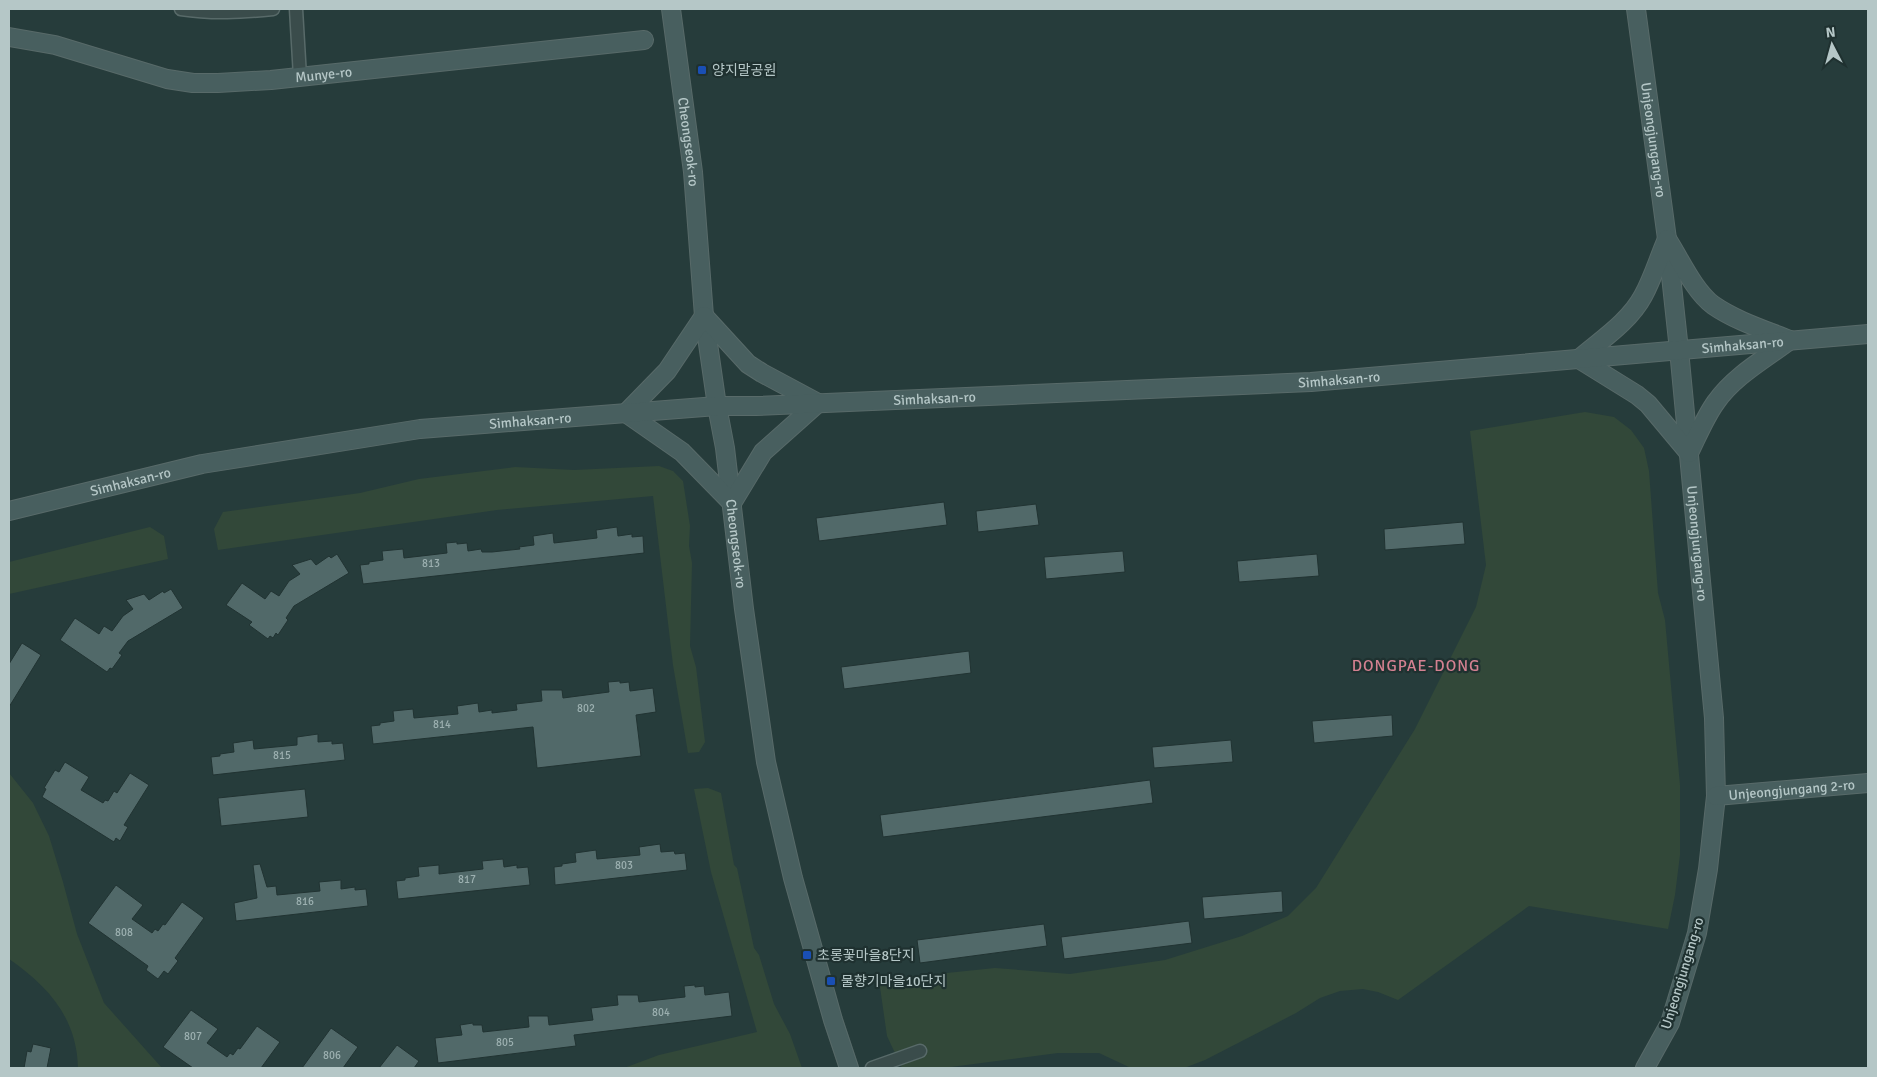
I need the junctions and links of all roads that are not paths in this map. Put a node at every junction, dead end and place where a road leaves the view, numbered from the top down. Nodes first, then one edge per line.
1 (181, 9) edge
2 (273, 9) edge
3 (296, 9) edge
4 (670, 9) edge
5 (1636, 9) edge
6 (9, 38) edge
7 (644, 40) dead end
8 (300, 77) junction
9 (1667, 238) junction
10 (704, 316) junction
11 (1868, 326) edge
12 (1868, 334) edge
13 (1850, 336) junction
14 (1790, 340) junction
15 (1868, 342) edge
16 (1679, 350) junction
17 (1579, 359) junction
18 (818, 403) junction
19 (717, 406) junction
20 (626, 413) junction
21 (1689, 453) junction
22 (732, 503) junction
23 (9, 511) edge
24 (1868, 783) edge
25 (1716, 796) junction
26 (920, 1051) dead end
27 (877, 1066) edge
28 (849, 1068) edge
29 (1645, 1068) edge

1 - 2 street
3 - 8 street
4 - 10 street, Cheongseok-ro
5 - 9 street, Unjeongjungang-ro
6 - 8 street, Munye-ro
7 - 8 street, Munye-ro
9 - 14 street
9 - 16 street, Unjeongjungang-ro
9 - 17 street
10 - 18 street
10 - 19 street, Cheongseok-ro
10 - 20 street
11 - 13 street
12 - 13 street, Simhaksan-ro
13 - 14 street, Simhaksan-ro
13 - 15 street
14 - 16 street, Simhaksan-ro
14 - 21 street
16 - 17 street, Simhaksan-ro
16 - 21 street, Unjeongjungang-ro
17 - 18 street, Simhaksan-ro
17 - 21 street
18 - 19 street, Simhaksan-ro
18 - 22 street
19 - 20 street, Simhaksan-ro
19 - 22 street, Cheongseok-ro
20 - 22 street
20 - 23 street, Simhaksan-ro
21 - 25 street, Unjeongjungang-ro
22 - 28 street, Cheongseok-ro
24 - 25 street, Unjeongjungang 2-ro
25 - 29 street, Unjeongjungang-ro
26 - 27 street

